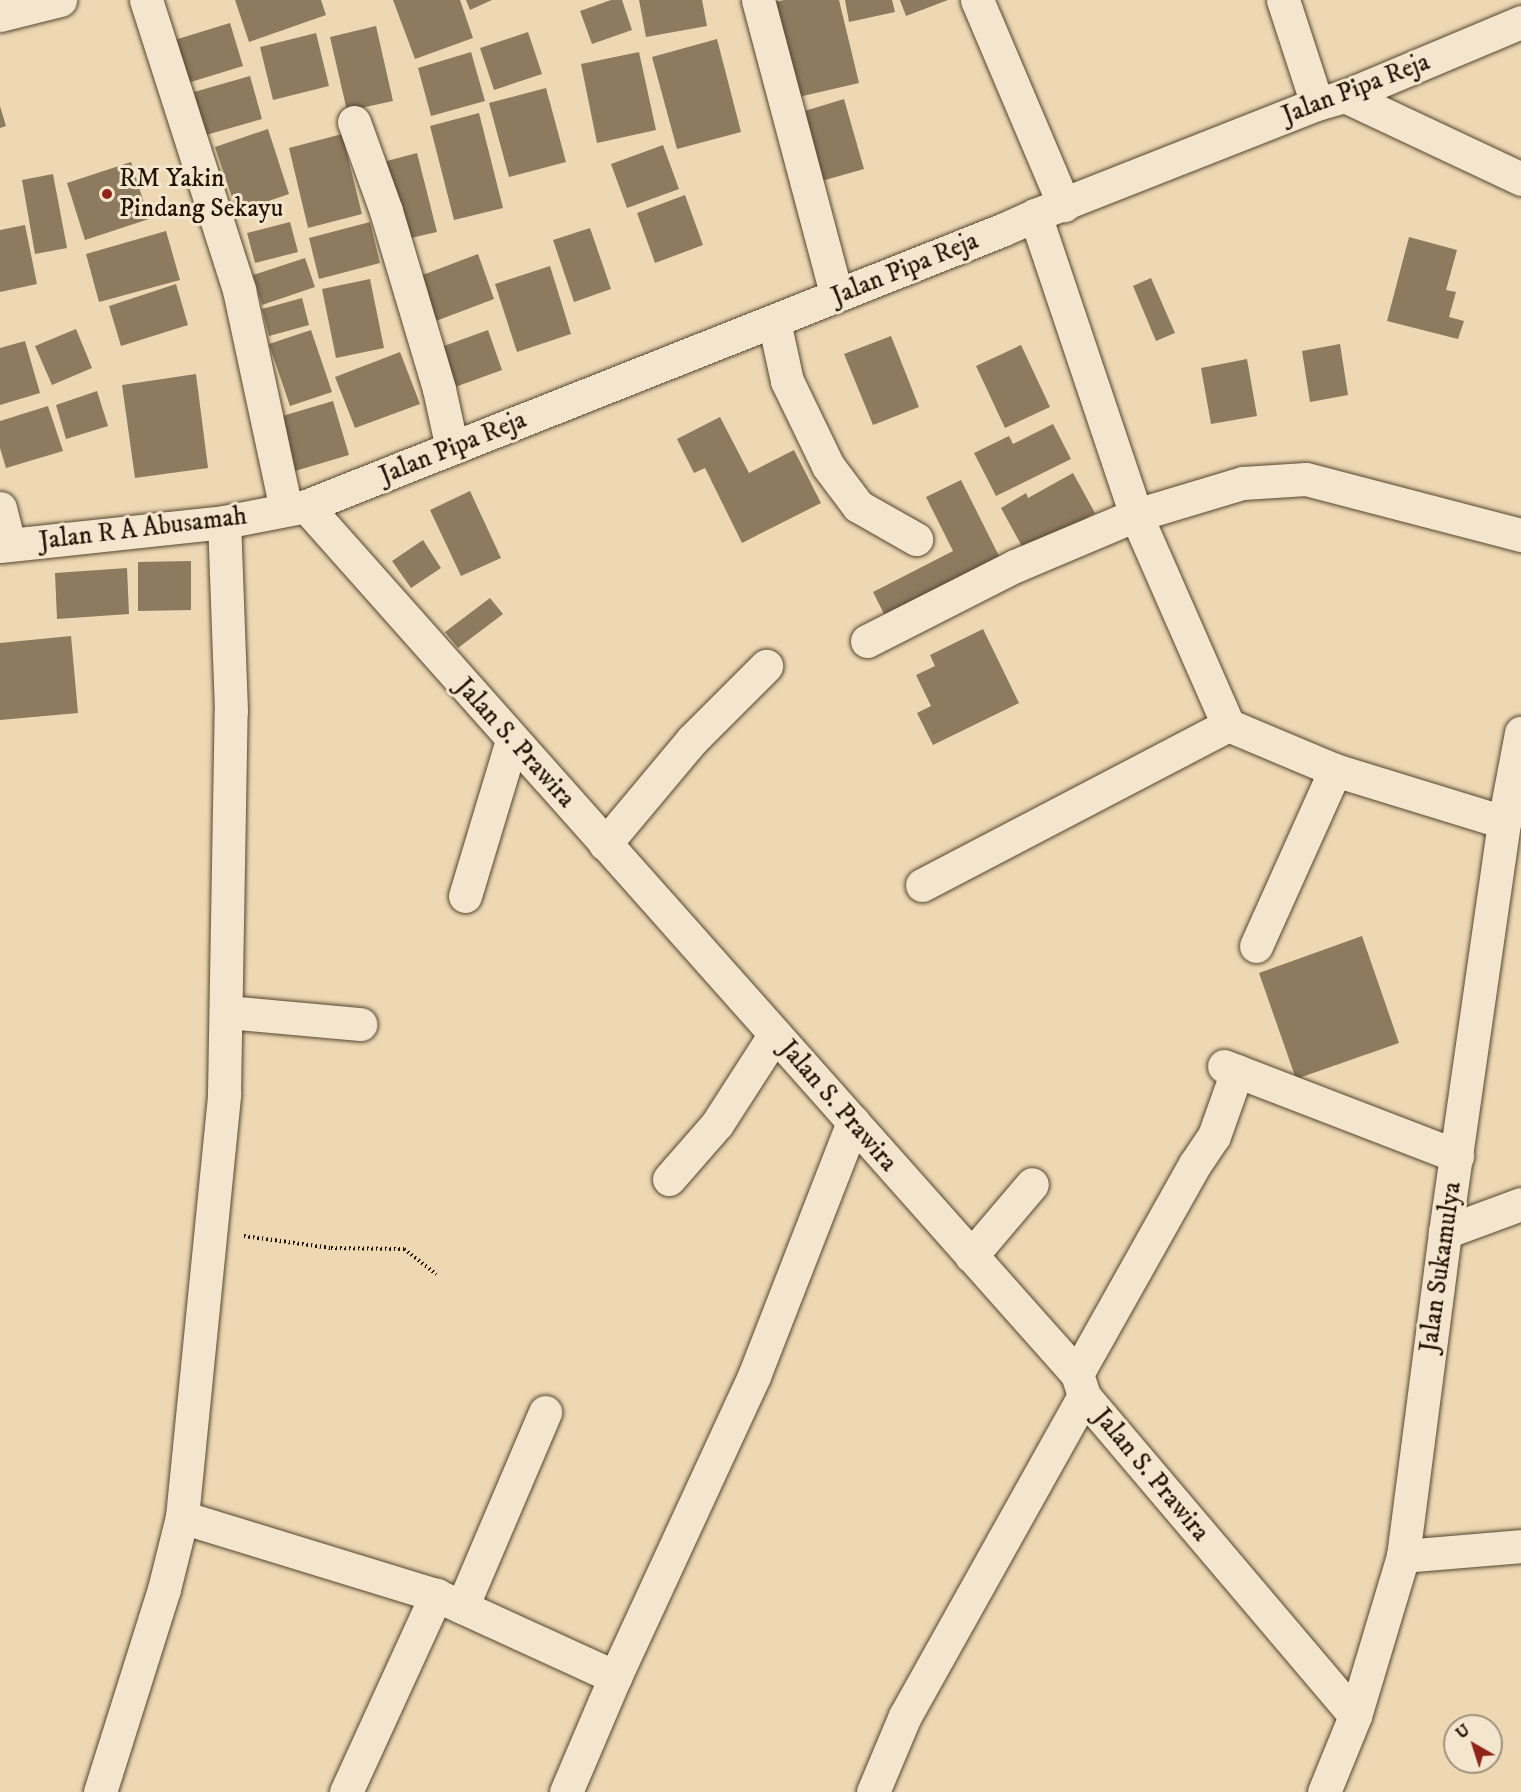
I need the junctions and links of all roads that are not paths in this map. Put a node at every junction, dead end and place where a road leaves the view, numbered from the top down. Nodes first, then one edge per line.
1 (60, 0) edge
2 (146, 0) edge
3 (758, 0) edge
4 (976, 0) edge
5 (1283, 0) edge
6 (0, 15) edge
7 (1521, 22) edge
8 (1331, 100) junction
9 (354, 122) dead end
10 (1521, 179) edge
11 (1050, 210) junction
12 (837, 296) junction
13 (774, 321) junction
14 (452, 448) junction
15 (296, 507) junction
16 (0, 508) edge
17 (1136, 515) junction
18 (224, 522) junction
19 (1521, 535) edge
20 (916, 539) dead end
21 (5, 545) edge
22 (867, 641) dead end
23 (766, 666) dead end
24 (1228, 725) junction
25 (1521, 733) edge
26 (512, 740) junction
27 (1335, 770) junction
28 (1504, 822) junction
29 (605, 844) junction
30 (922, 885) dead end
31 (465, 896) dead end
32 (1256, 946) dead end
33 (227, 1012) junction
34 (360, 1024) dead end
35 (775, 1034) junction
36 (853, 1122) junction
37 (1457, 1156) junction
38 (669, 1179) dead end
39 (1032, 1184) dead end
40 (1521, 1204) edge
41 (1445, 1232) junction
42 (971, 1256) junction
43 (1081, 1385) junction
44 (545, 1412) dead end
45 (182, 1517) junction
46 (1521, 1546) edge
47 (1403, 1556) junction
48 (449, 1601) junction
49 (615, 1677) junction
50 (1355, 1716) junction
51 (354, 1789) edge
52 (100, 1792) edge
53 (566, 1792) edge
54 (873, 1792) edge
55 (1324, 1792) edge

1 - 6 street
2 - 15 street
3 - 12 street
4 - 11 street
5 - 8 street
7 - 8 street, Jalan Pipa Reja
8 - 10 street
8 - 11 street, Jalan Pipa Reja
9 - 14 street
11 - 12 street, Jalan Pipa Reja
11 - 17 street
12 - 13 street, Jalan Pipa Reja
13 - 14 street, Jalan Pipa Reja
13 - 20 street
14 - 15 street, Jalan Pipa Reja
15 - 18 street, Jalan R A Abusamah
15 - 26 street, Jalan S. Prawira
16 - 21 street
17 - 19 street
17 - 22 street
17 - 24 street
18 - 21 street, Jalan R A Abusamah
18 - 33 street
23 - 29 street
24 - 27 street
24 - 30 street
25 - 28 street, Jalan Sukamulya
26 - 29 street, Jalan S. Prawira
26 - 31 street
27 - 28 street
27 - 32 street
28 - 37 street, Jalan Sukamulya
29 - 35 street, Jalan S. Prawira
33 - 34 street
33 - 45 street
35 - 36 street, Jalan S. Prawira
35 - 38 street
36 - 42 street, Jalan S. Prawira
36 - 49 street
37 - 41 street, Jalan Sukamulya
37 - 43 street
39 - 42 street
40 - 41 street
41 - 47 street, Jalan Sukamulya
42 - 43 street, Jalan S. Prawira
43 - 50 street, Jalan S. Prawira
43 - 54 street
44 - 48 street
45 - 48 street
45 - 52 street
46 - 47 street
47 - 50 street, Jalan Sukamulya
48 - 49 street
48 - 51 street
49 - 53 street
50 - 55 street, Jalan Sukamulya

